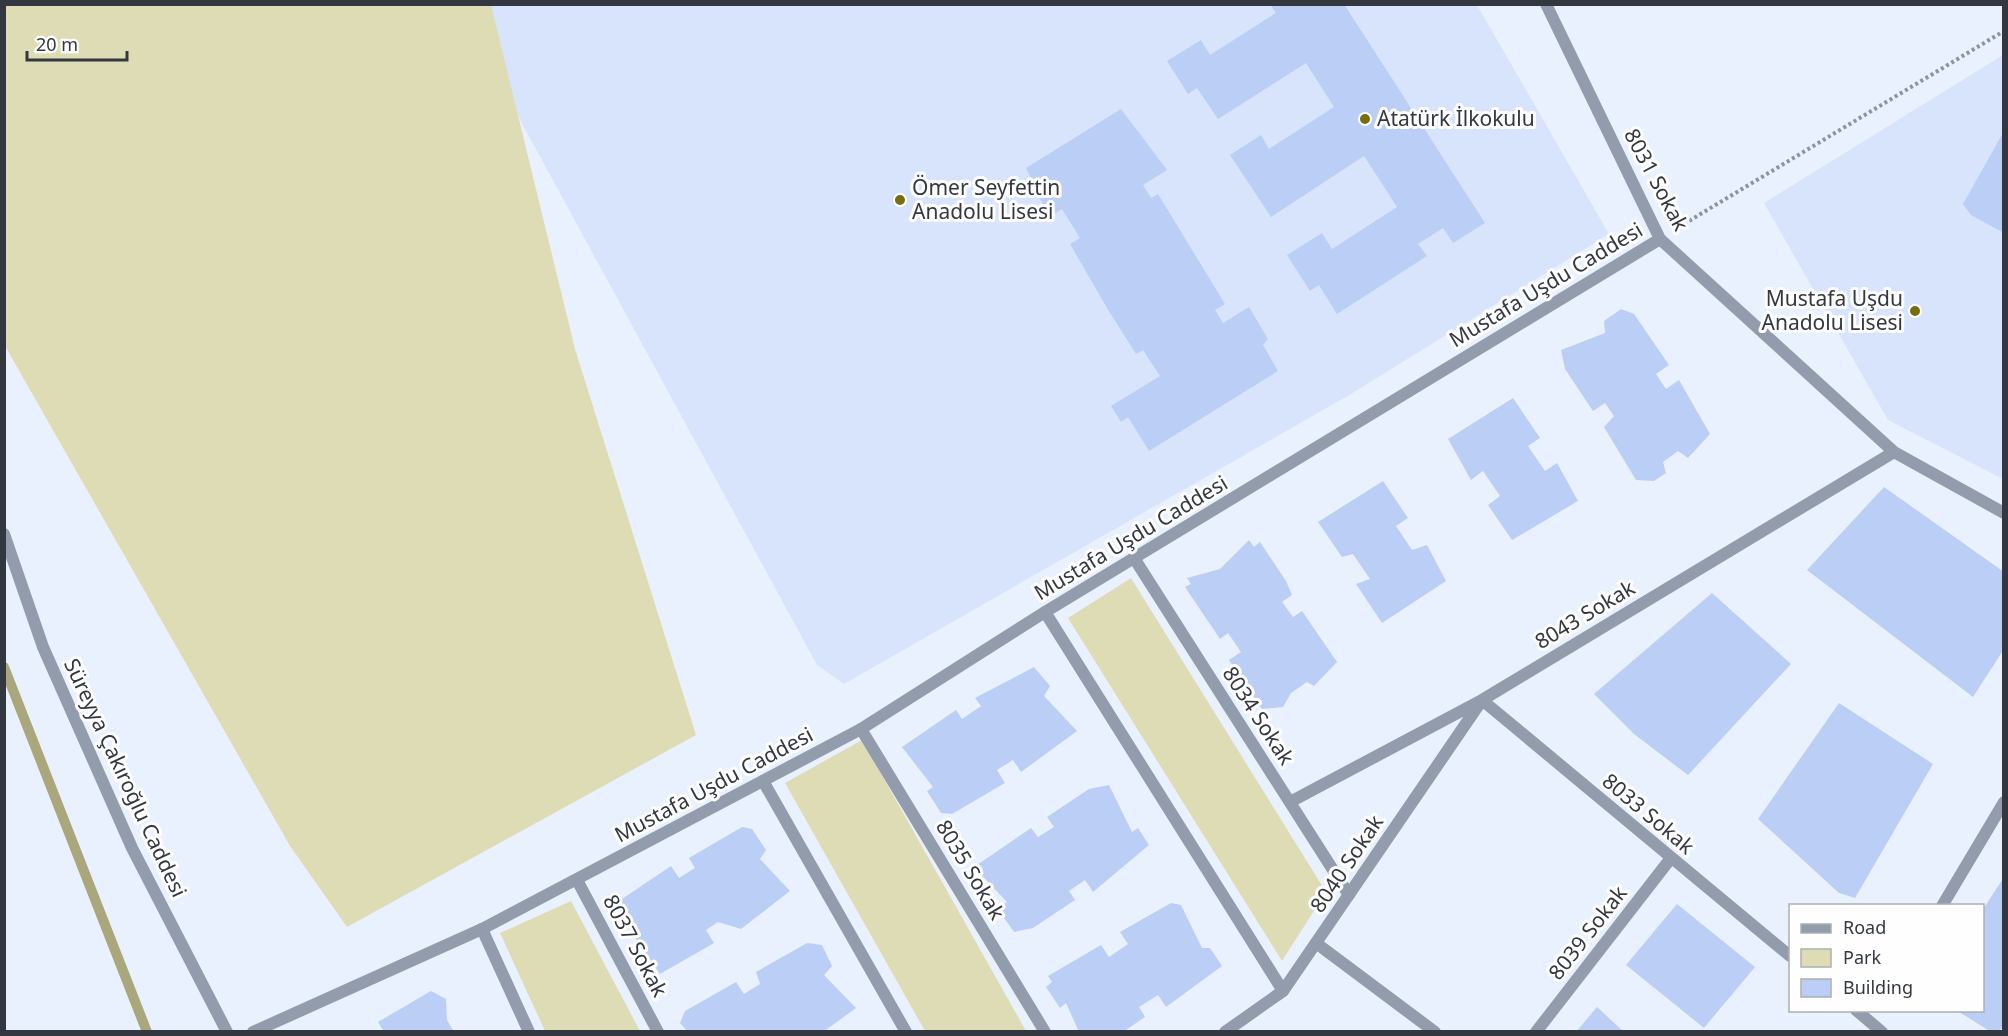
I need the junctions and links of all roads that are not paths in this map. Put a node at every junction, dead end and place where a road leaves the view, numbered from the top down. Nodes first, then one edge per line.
1 (1546, 4) edge
2 (1660, 239) junction
3 (1894, 452) junction
4 (2004, 513) edge
5 (4, 534) edge
6 (1134, 558) junction
7 (1045, 612) junction
8 (1482, 700) junction
9 (861, 729) junction
10 (763, 781) junction
11 (1290, 802) junction
12 (2004, 802) edge
13 (1671, 858) junction
14 (577, 880) junction
15 (1349, 895) junction
16 (1942, 904) edge
17 (482, 929) junction
18 (1316, 943) junction
19 (1789, 954) edge
20 (1283, 991) junction
21 (1857, 1012) edge
22 (1878, 1012) edge
23 (1871, 1023) junction
24 (227, 1032) edge
25 (253, 1032) edge
26 (529, 1032) edge
27 (658, 1032) edge
28 (906, 1032) edge
29 (1045, 1032) edge
30 (1225, 1032) edge
31 (1435, 1032) edge
32 (1536, 1032) edge
33 (1882, 1032) edge

1 - 2 street, 8031 Sokak
2 - 3 street, 8031 Sokak
2 - 6 street, Mustafa Uşdu Caddesi
3 - 4 street, 8031 Sokak
3 - 8 street, 8043 Sokak
5 - 24 street, Süreyya Çakıroğlu Caddesi
6 - 7 street, Mustafa Uşdu Caddesi
6 - 11 street, 8034 Sokak
7 - 9 street, Mustafa Uşdu Caddesi
7 - 20 street
8 - 11 street, 8043 Sokak
8 - 13 street, 8033 Sokak
8 - 15 street, 8040 Sokak
9 - 10 street, Mustafa Uşdu Caddesi
9 - 29 street, 8035 Sokak
10 - 14 street, Mustafa Uşdu Caddesi
10 - 28 street
11 - 15 street, 8034 Sokak
12 - 16 street
13 - 19 street, 8033 Sokak
13 - 32 street, 8039 Sokak
14 - 17 street, Mustafa Uşdu Caddesi
14 - 27 street, 8037 Sokak
15 - 18 street, 8040 Sokak
17 - 25 street, Mustafa Uşdu Caddesi
17 - 26 street
18 - 20 street, 8040 Sokak
18 - 31 street
20 - 30 street, 8040 Sokak
21 - 23 street
22 - 23 street
23 - 33 street

